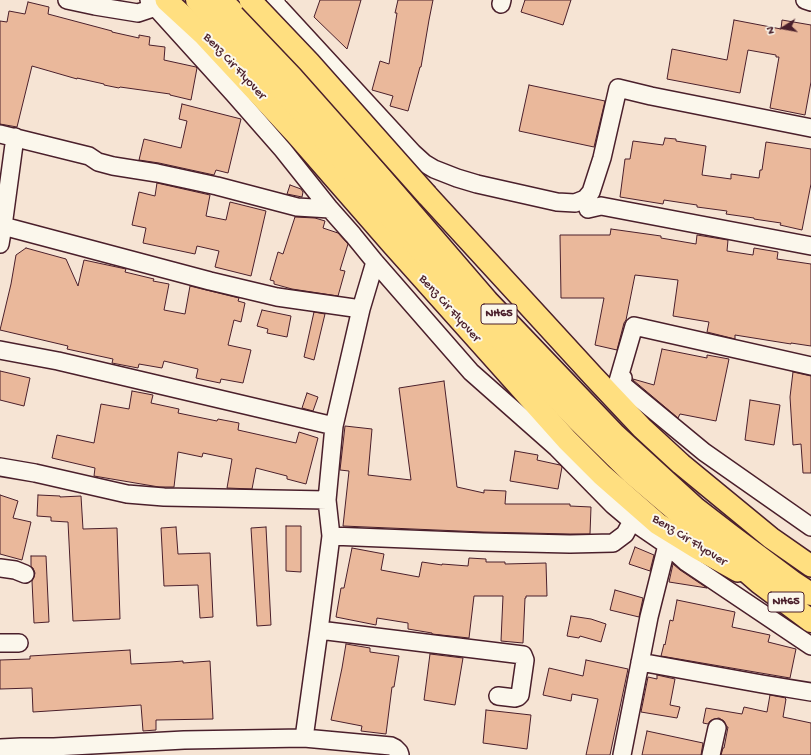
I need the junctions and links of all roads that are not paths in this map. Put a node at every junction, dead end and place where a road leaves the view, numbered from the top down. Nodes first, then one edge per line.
1 (67, 0) edge
2 (197, 0) edge
3 (221, 0) edge
4 (250, 0) edge
5 (805, 0) edge
6 (275, 1) edge
7 (157, 2) edge
8 (811, 2) edge
9 (269, 51) junction
10 (811, 128) edge
11 (7, 136) edge
12 (330, 209) junction
13 (588, 209) dead end
14 (3, 226) junction
15 (0, 244) edge
16 (811, 246) edge
17 (375, 262) junction
18 (361, 309) junction
19 (0, 350) edge
20 (811, 366) edge
21 (334, 426) junction
22 (0, 467) edge
23 (327, 500) junction
24 (632, 521) junction
25 (811, 527) edge
26 (331, 536) junction
27 (667, 545) junction
28 (811, 566) edge
29 (0, 568) edge
30 (25, 574) dead end
31 (760, 583) junction
32 (811, 594) edge
33 (811, 621) edge
34 (319, 630) junction
35 (0, 643) edge
36 (19, 644) dead end
37 (811, 646) edge
38 (640, 662) junction
39 (811, 692) edge
40 (498, 696) dead end
41 (717, 728) dead end
42 (304, 738) junction
43 (0, 748) edge
44 (184, 748) edge
45 (54, 751) edge
46 (400, 755) edge
47 (622, 755) edge
48 (711, 755) edge

1 - 7 street
2 - 31 highway, NH65
3 - 9 highway, NH65
4 - 28 main road, bridge
5 - 8 street
6 - 9 street
6 - 10 street
7 - 12 street
7 - 31 main road, Benz Cir Flyover
9 - 32 highway, NH65
11 - 12 street
11 - 14 street
12 - 17 street
13 - 16 street
14 - 15 street
14 - 18 street
17 - 18 street
17 - 24 street
18 - 21 street
19 - 21 street
20 - 25 street
21 - 23 street
22 - 23 street
23 - 26 street
24 - 26 street
24 - 27 street
26 - 34 street
27 - 37 street
27 - 38 street
29 - 30 street
31 - 33 highway, NH65
34 - 40 street
34 - 42 street
35 - 36 street
38 - 39 street
38 - 47 street
41 - 48 street
42 - 44 street
42 - 46 street
43 - 45 street
44 - 45 street

